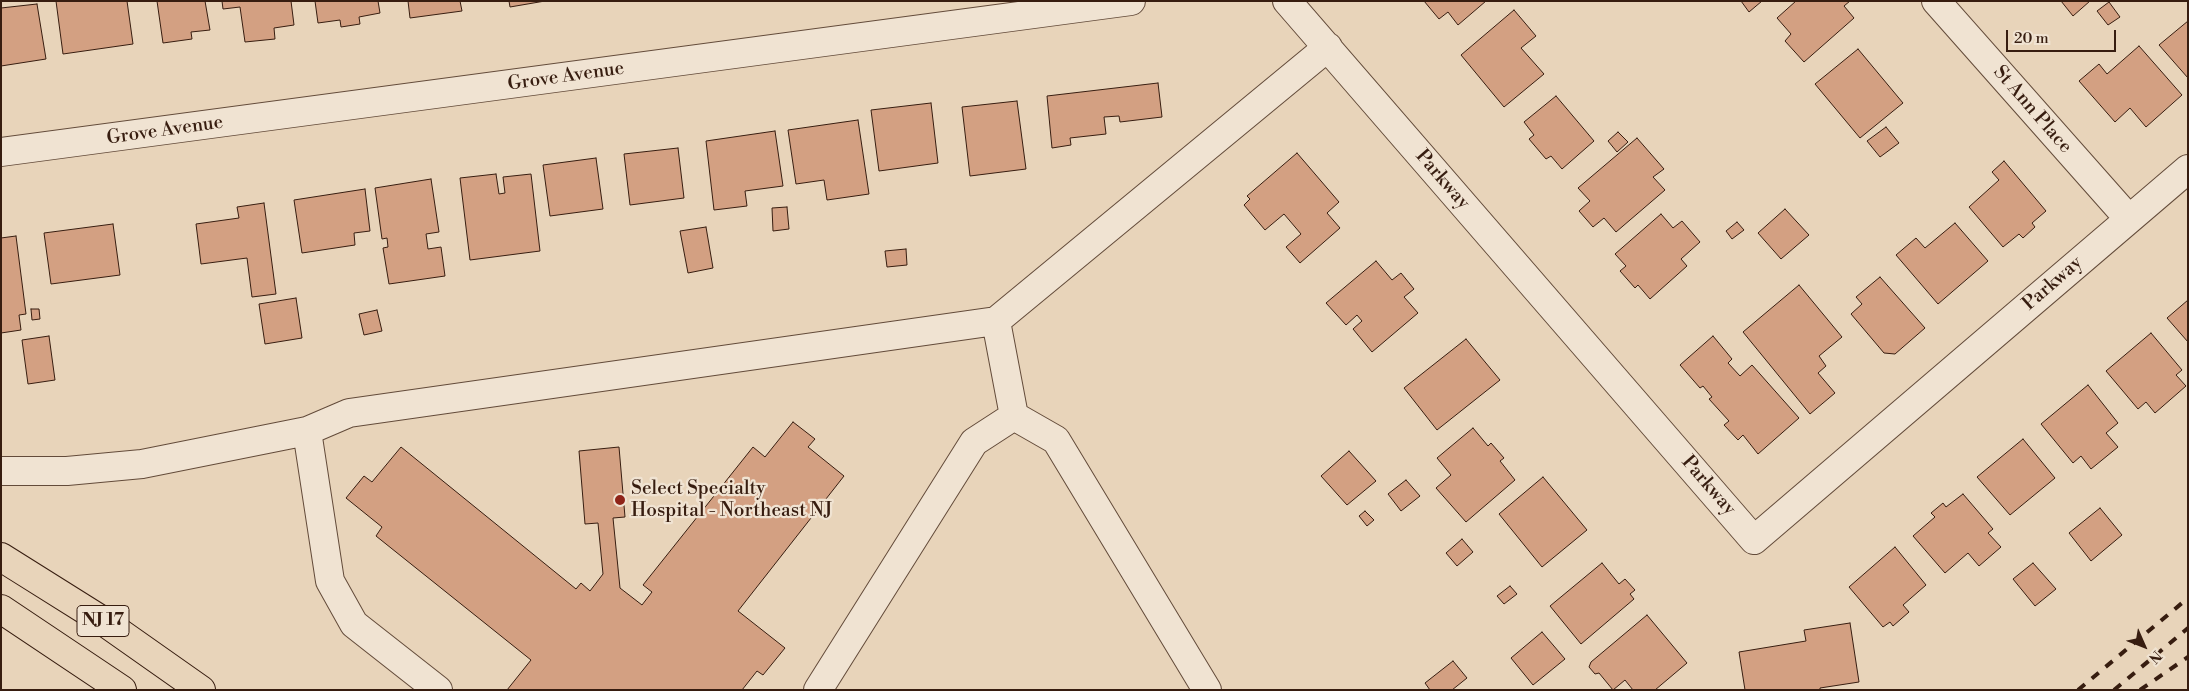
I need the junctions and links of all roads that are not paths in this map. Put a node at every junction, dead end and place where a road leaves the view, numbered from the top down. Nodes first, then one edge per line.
1 (1131, 1) edge
2 (1287, 1) edge
3 (1936, 1) edge
4 (1328, 47) junction
5 (1, 152) edge
6 (2188, 169) edge
7 (2129, 219) junction
8 (996, 321) junction
9 (1014, 416) junction
10 (307, 431) junction
11 (1, 471) edge
12 (1, 557) edge
13 (1, 609) edge
14 (122, 690) edge
15 (201, 690) edge
16 (438, 690) edge
17 (818, 690) edge
18 (1206, 690) edge

1 - 5 street, Grove Avenue
2 - 4 street, Parkway
3 - 7 street, St Ann Place
4 - 7 street, Parkway
4 - 8 street
6 - 7 street, Parkway
8 - 9 street
8 - 10 street
9 - 17 street
9 - 18 street
10 - 11 street
10 - 16 street
12 - 15 highway, NJ 17
13 - 14 highway, NJ 17

